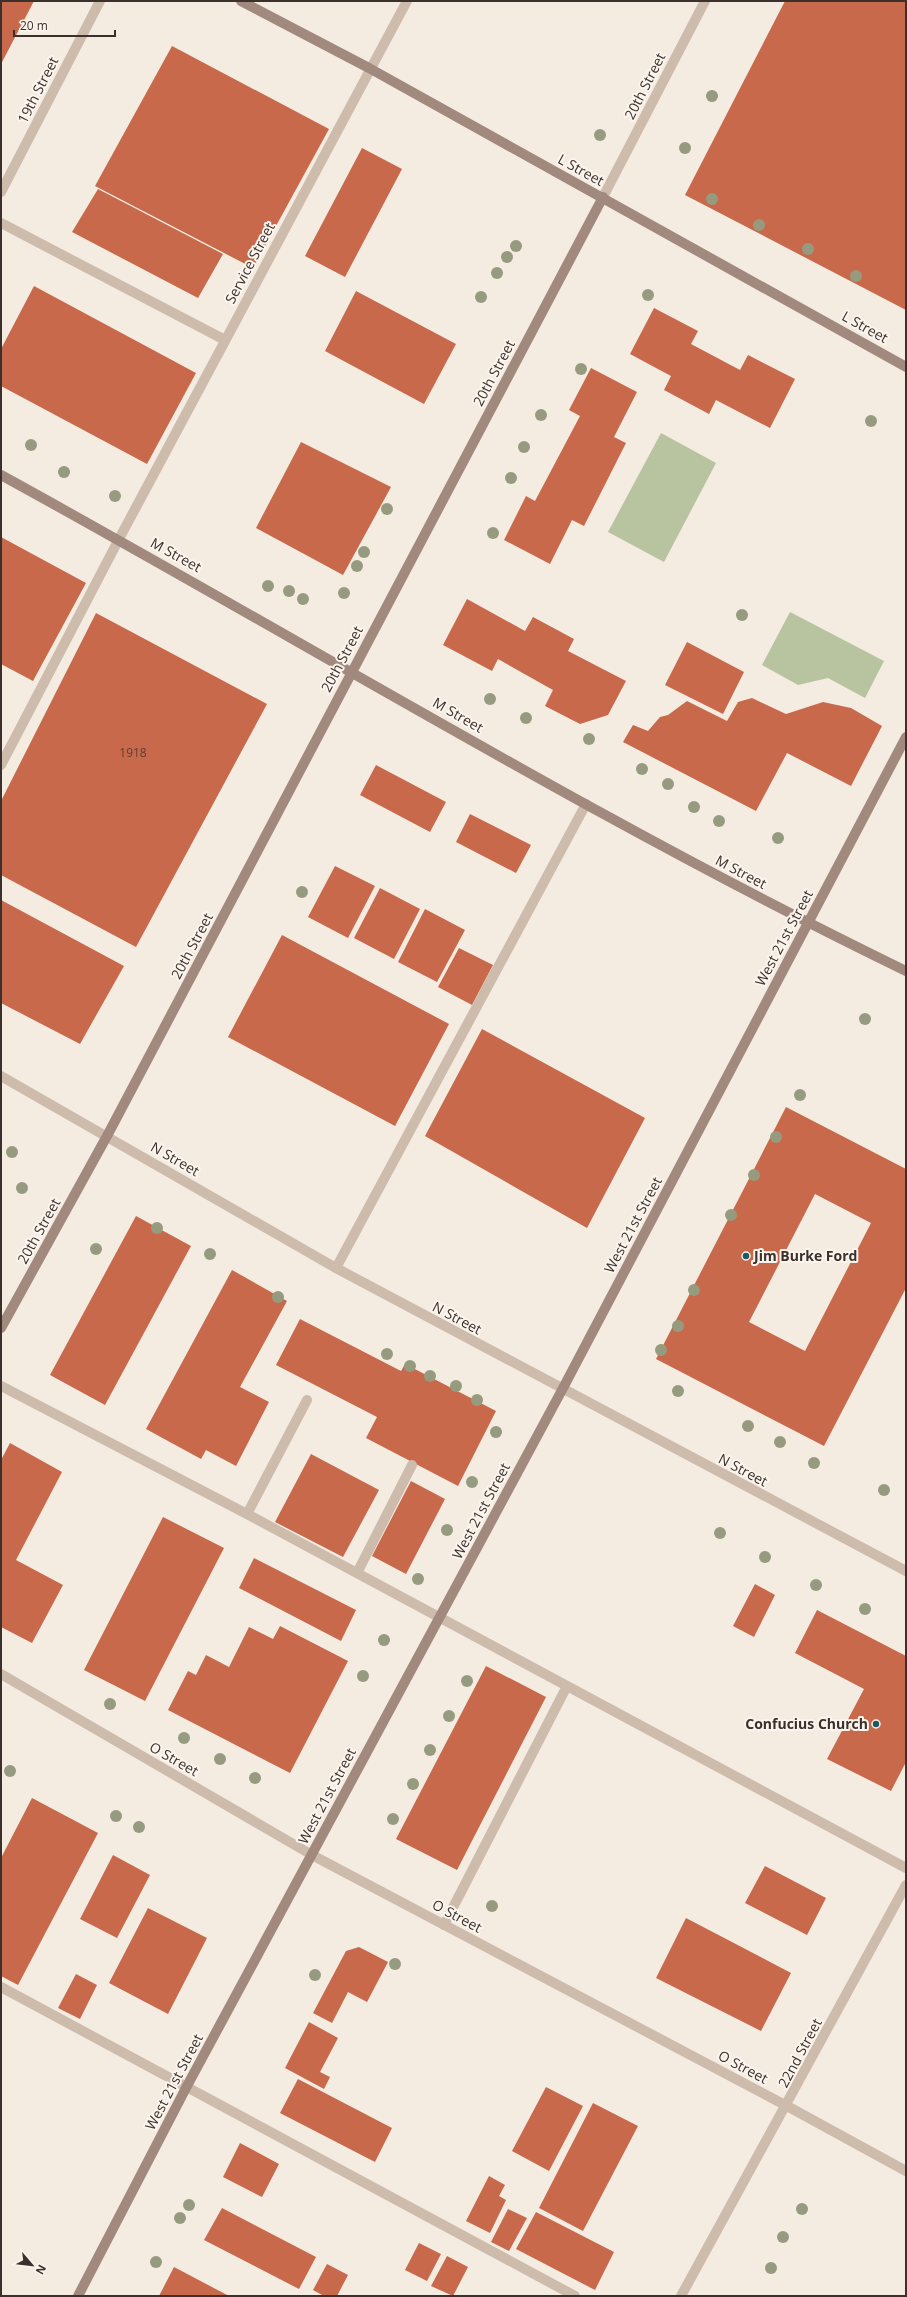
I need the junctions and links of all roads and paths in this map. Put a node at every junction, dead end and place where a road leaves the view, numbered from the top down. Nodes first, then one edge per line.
1 (100, 1) edge
2 (241, 1) edge
3 (407, 1) edge
4 (705, 1) edge
5 (369, 68) junction
6 (1, 192) edge
7 (603, 198) junction
8 (1, 223) edge
9 (225, 340) junction
10 (906, 367) edge
11 (1, 475) edge
12 (119, 539) junction
13 (352, 671) junction
14 (906, 737) edge
15 (1, 765) edge
16 (586, 804) junction
17 (808, 923) junction
18 (906, 971) edge
19 (1, 1076) edge
20 (107, 1136) junction
21 (336, 1268) junction
22 (1, 1328) edge
23 (1, 1386) edge
24 (562, 1390) junction
25 (307, 1400) dead end
26 (412, 1465) dead end
27 (247, 1514) junction
28 (906, 1572) edge
29 (356, 1573) junction
30 (439, 1617) junction
31 (1, 1674) edge
32 (567, 1686) junction
33 (312, 1855) junction
34 (906, 1868) edge
35 (906, 1885) edge
36 (444, 1925) junction
37 (1, 1986) edge
38 (188, 2086) junction
39 (787, 2106) junction
40 (906, 2171) edge
41 (78, 2296) edge
42 (575, 2296) edge
43 (681, 2296) edge

1 - 6 street, 19th Street
2 - 5 street, L Street
3 - 5 street, Service Street
4 - 7 street, 20th Street
5 - 7 street, L Street
5 - 9 street, Service Street
7 - 10 street, L Street
7 - 13 street, 20th Street
8 - 9 street
9 - 12 street, Service Street
11 - 12 street, M Street
12 - 13 street, M Street
12 - 15 street, Service Street
13 - 16 street, M Street
13 - 20 street, 20th Street
14 - 17 street, West 21st Street
16 - 17 street, M Street
16 - 21 street
17 - 18 street, M Street
17 - 24 street, West 21st Street
19 - 20 street, N Street
20 - 21 street, N Street
20 - 22 street, 20th Street
21 - 24 street, N Street
23 - 27 street
24 - 28 street, N Street
24 - 30 street, West 21st Street
25 - 27 street
26 - 29 street
27 - 29 street
29 - 30 street
30 - 32 street
30 - 33 street, West 21st Street
31 - 33 street, O Street
32 - 34 street
32 - 36 street
33 - 36 street, O Street
33 - 38 street, West 21st Street
35 - 39 street, 22nd Street
36 - 39 street, O Street
37 - 38 street
38 - 41 street, West 21st Street
38 - 42 street
39 - 40 street, O Street
39 - 43 street, 22nd Street

